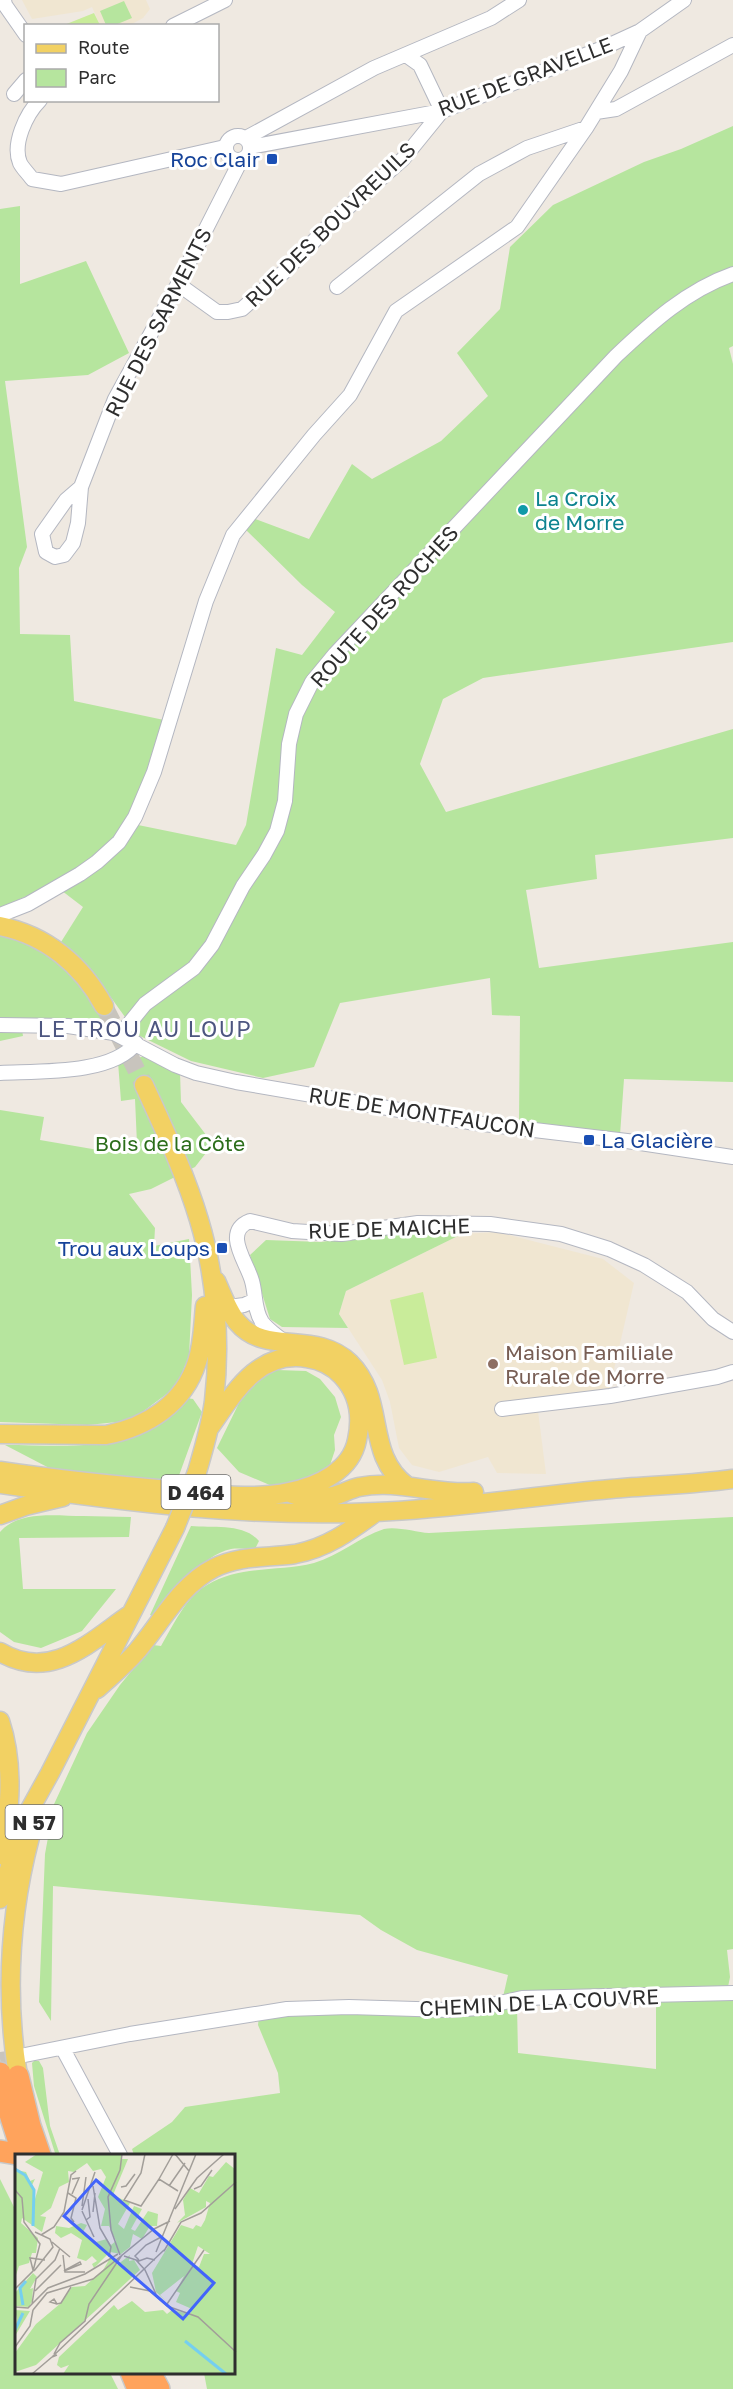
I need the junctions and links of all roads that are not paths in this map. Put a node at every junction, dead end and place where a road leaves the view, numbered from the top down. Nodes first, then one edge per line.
1 (4, 0) edge
2 (225, 0) edge
3 (519, 0) edge
4 (684, 0) edge
5 (177, 24) edge
6 (640, 31) junction
7 (24, 32) edge
8 (733, 45) edge
9 (603, 48) junction
10 (406, 55) junction
11 (621, 71) junction
12 (24, 82) edge
13 (14, 94) dead end
14 (38, 102) edge
15 (442, 111) junction
16 (596, 112) junction
17 (586, 128) junction
18 (248, 143) junction
19 (226, 151) junction
20 (241, 160) junction
21 (733, 273) edge
22 (178, 284) junction
23 (337, 288) dead end
24 (81, 487) junction
25 (28, 904) junction
26 (0, 915) edge
27 (0, 926) edge
28 (26, 933) junction
29 (104, 1006) tunnel mouth
30 (0, 1025) edge
31 (120, 1035) junction
32 (136, 1043) junction
33 (0, 1073) edge
34 (144, 1085) tunnel mouth
35 (733, 1158) edge
36 (210, 1269) junction
37 (255, 1300) junction
38 (229, 1307) junction
39 (733, 1332) edge
40 (285, 1342) junction
41 (733, 1372) edge
42 (502, 1409) dead end
43 (210, 1427) junction
44 (0, 1434) edge
45 (383, 1457) junction
46 (1, 1475) edge
47 (733, 1479) edge
48 (407, 1485) junction
49 (374, 1486) junction
50 (612, 1489) junction
51 (287, 1493) junction
52 (74, 1494) junction
53 (376, 1512) junction
54 (348, 1513) junction
55 (0, 1515) edge
56 (132, 1613) junction
57 (0, 1652) edge
58 (87, 1699) junction
59 (0, 1721) edge
60 (50, 1773) junction
61 (0, 1894) edge
62 (0, 1899) edge
63 (733, 1993) edge
64 (63, 2049) junction
65 (26, 2055) tunnel mouth
66 (9, 2074) edge
67 (0, 2151) edge
68 (17, 2154) edge
69 (23, 2154) edge
70 (40, 2154) edge
71 (119, 2154) edge
72 (131, 2374) edge
73 (151, 2374) edge
74 (138, 2389) edge
75 (159, 2389) edge

1 - 7 street
2 - 5 street
3 - 10 street
4 - 6 street, RUE DE GRAVELLE
6 - 9 street, RUE DE GRAVELLE
6 - 11 street
8 - 16 street
9 - 11 street
9 - 15 street, RUE DE GRAVELLE
10 - 15 street
10 - 18 street
11 - 16 street
12 - 13 street
14 - 19 street
15 - 18 street, RUE DE GRAVELLE
15 - 22 street, RUE DES BOUVREUILS
16 - 17 street
17 - 23 street
17 - 25 street
18 - 19 street
18 - 20 street
19 - 20 street
20 - 22 street, RUE DES SARMENTS
21 - 31 street, ROUTE DES ROCHES
22 - 24 street, RUE DES SARMENTS
24 - 24 street, RUE DES SARMENTS
25 - 26 street
25 - 28 street
27 - 28 main road
28 - 29 main road
30 - 31 street, RUE DE MONTFAUCON
31 - 32 street, RUE DE MONTFAUCON
32 - 33 street
32 - 35 street, RUE DE MONTFAUCON
34 - 36 main road
36 - 38 main road
36 - 43 main road
36 - 44 main road
37 - 38 street
37 - 39 street, RUE DE MAICHE
37 - 40 street, RUE DE MAICHE
38 - 40 main road
40 - 45 main road
41 - 42 street
43 - 51 main road
43 - 56 main road, N 57, bridge
45 - 48 main road
45 - 49 main road
46 - 51 main road, D 464
46 - 52 main road, D 464
47 - 50 main road, D 464
48 - 49 main road, D 464
48 - 50 main road, D 464
49 - 51 main road, D 464
49 - 54 main road
50 - 53 main road, D 464
52 - 54 main road, D 464
52 - 55 main road
53 - 54 main road, D 464
53 - 58 main road
56 - 57 main road
56 - 58 main road, N 57
58 - 60 main road, N 57
59 - 61 main road, N 57
60 - 62 main road, N 57
60 - 66 main road, N 57
63 - 64 street, CHEMIN DE LA COUVRE
64 - 65 street, CHEMIN DE LA COUVRE
64 - 71 street
66 - 69 highway, N 57
66 - 70 highway, N 57
67 - 68 highway
72 - 74 highway
73 - 75 highway

